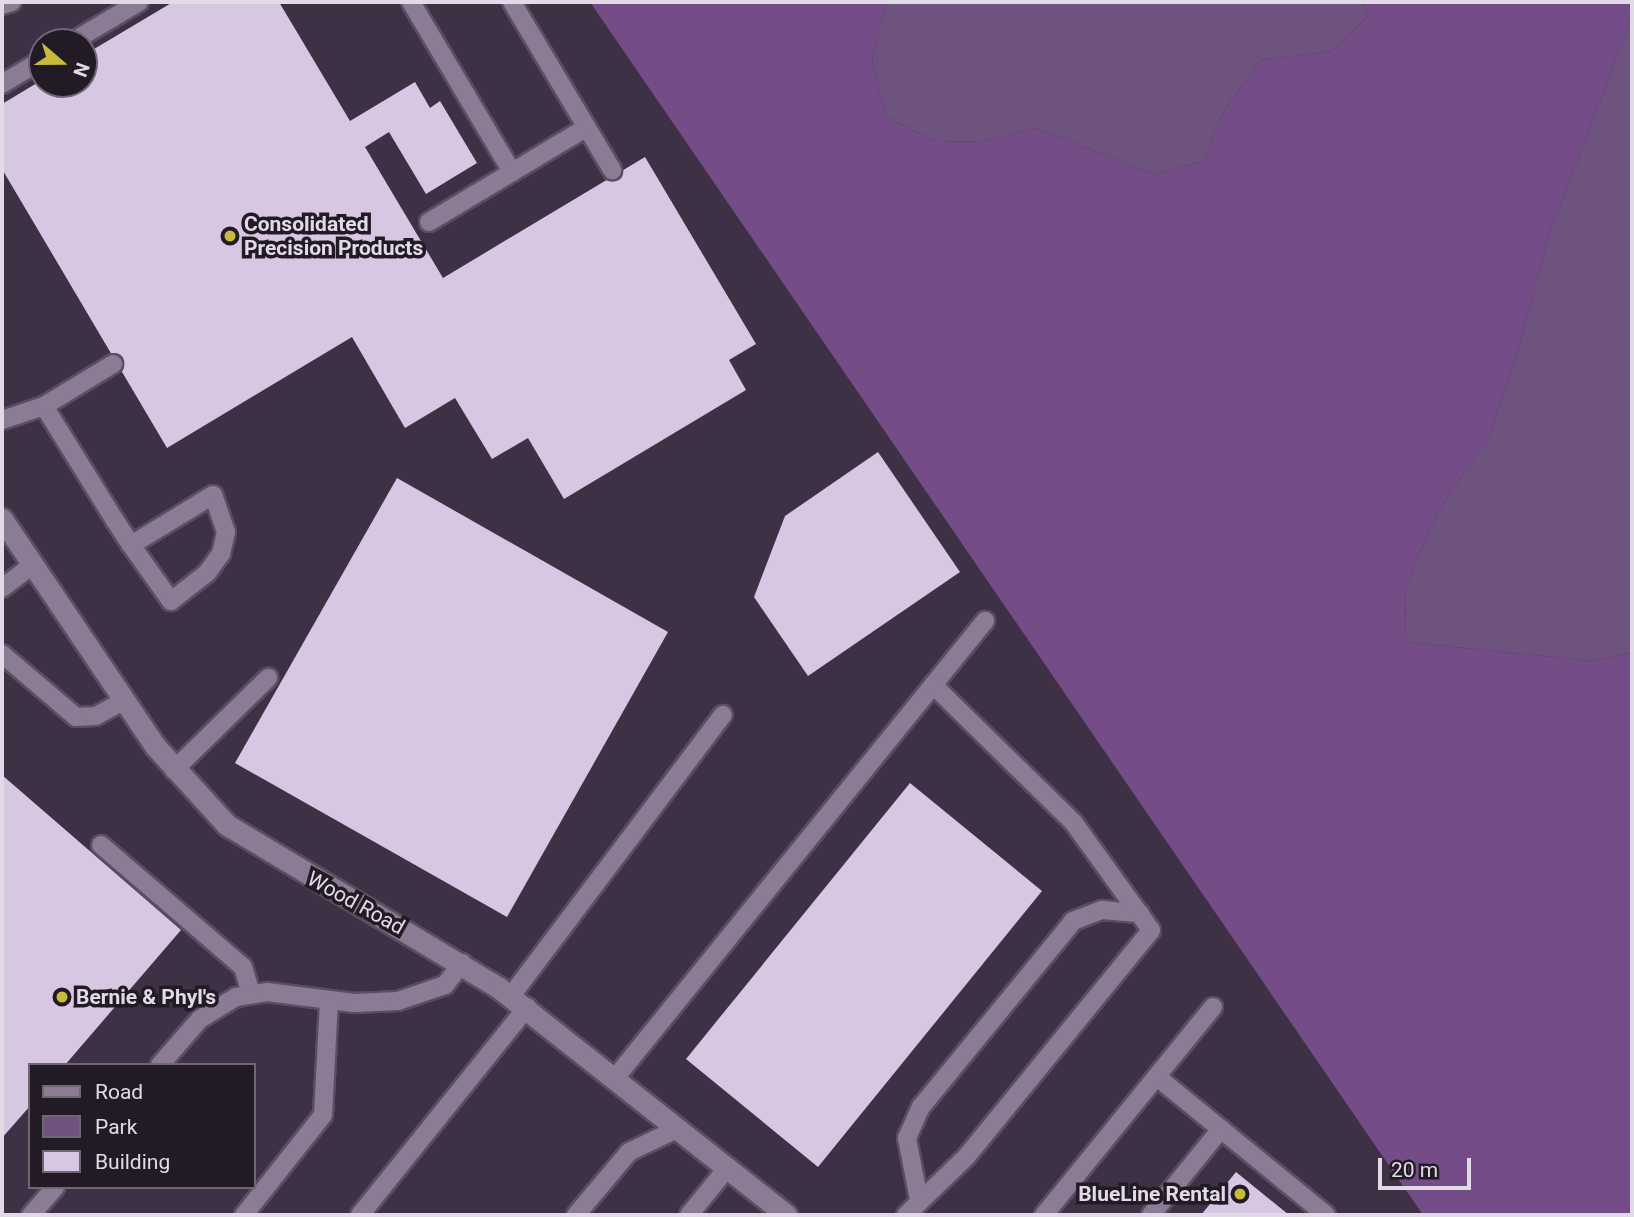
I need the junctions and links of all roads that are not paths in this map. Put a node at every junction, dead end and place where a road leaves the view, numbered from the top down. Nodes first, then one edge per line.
1 (12, 2) edge
2 (139, 2) edge
3 (411, 2) edge
4 (512, 2) edge
5 (2, 5) edge
6 (95, 28) edge
7 (28, 68) edge
8 (2, 84) edge
9 (587, 127) junction
10 (612, 170) dead end
11 (512, 172) junction
12 (429, 222) dead end
13 (113, 364) dead end
14 (44, 406) junction
15 (2, 420) edge
16 (2, 519) edge
17 (131, 545) junction
18 (31, 566) junction
19 (2, 588) edge
20 (985, 621) dead end
21 (2, 654) edge
22 (268, 678) dead end
23 (933, 685) junction
24 (123, 701) junction
25 (723, 715) dead end
26 (174, 770) junction
27 (101, 845) dead end
28 (1140, 914) junction
29 (462, 963) junction
30 (251, 993) junction
31 (329, 1001) junction
32 (519, 1002) junction
33 (1213, 1007) dead end
34 (162, 1063) edge
35 (616, 1077) junction
36 (1157, 1077) junction
37 (679, 1128) junction
38 (1220, 1129) junction
39 (727, 1167) junction
40 (53, 1189) edge
41 (919, 1200) junction
42 (784, 1214) edge
43 (31, 1215) edge
44 (244, 1215) edge
45 (360, 1215) edge
46 (576, 1215) edge
47 (689, 1215) edge
48 (906, 1215) edge
49 (1044, 1215) edge
50 (1151, 1215) edge
51 (1326, 1215) edge

1 - 5 lane
2 - 6 lane
3 - 11 lane
4 - 9 lane
7 - 8 lane
9 - 10 lane
9 - 11 lane
11 - 12 lane
13 - 14 lane
14 - 15 lane
14 - 17 lane
16 - 18 street, Wood Road
17 - 17 lane
18 - 19 lane
18 - 24 street, Wood Road
20 - 23 lane
21 - 24 lane
22 - 26 lane
23 - 28 lane
23 - 35 lane
24 - 26 street, Wood Road
25 - 32 lane
26 - 29 street, Wood Road
27 - 30 lane
28 - 41 lane
28 - 41 lane
29 - 31 lane
29 - 32 street, Wood Road
30 - 31 lane
30 - 34 lane
31 - 44 lane
32 - 35 street, Wood Road
32 - 45 lane
33 - 36 lane
35 - 37 street, Wood Road
36 - 38 lane
36 - 49 lane
37 - 39 street, Wood Road
37 - 46 lane
38 - 50 lane
38 - 51 lane
39 - 42 street, Wood Road
39 - 47 lane
40 - 43 lane
41 - 48 lane

